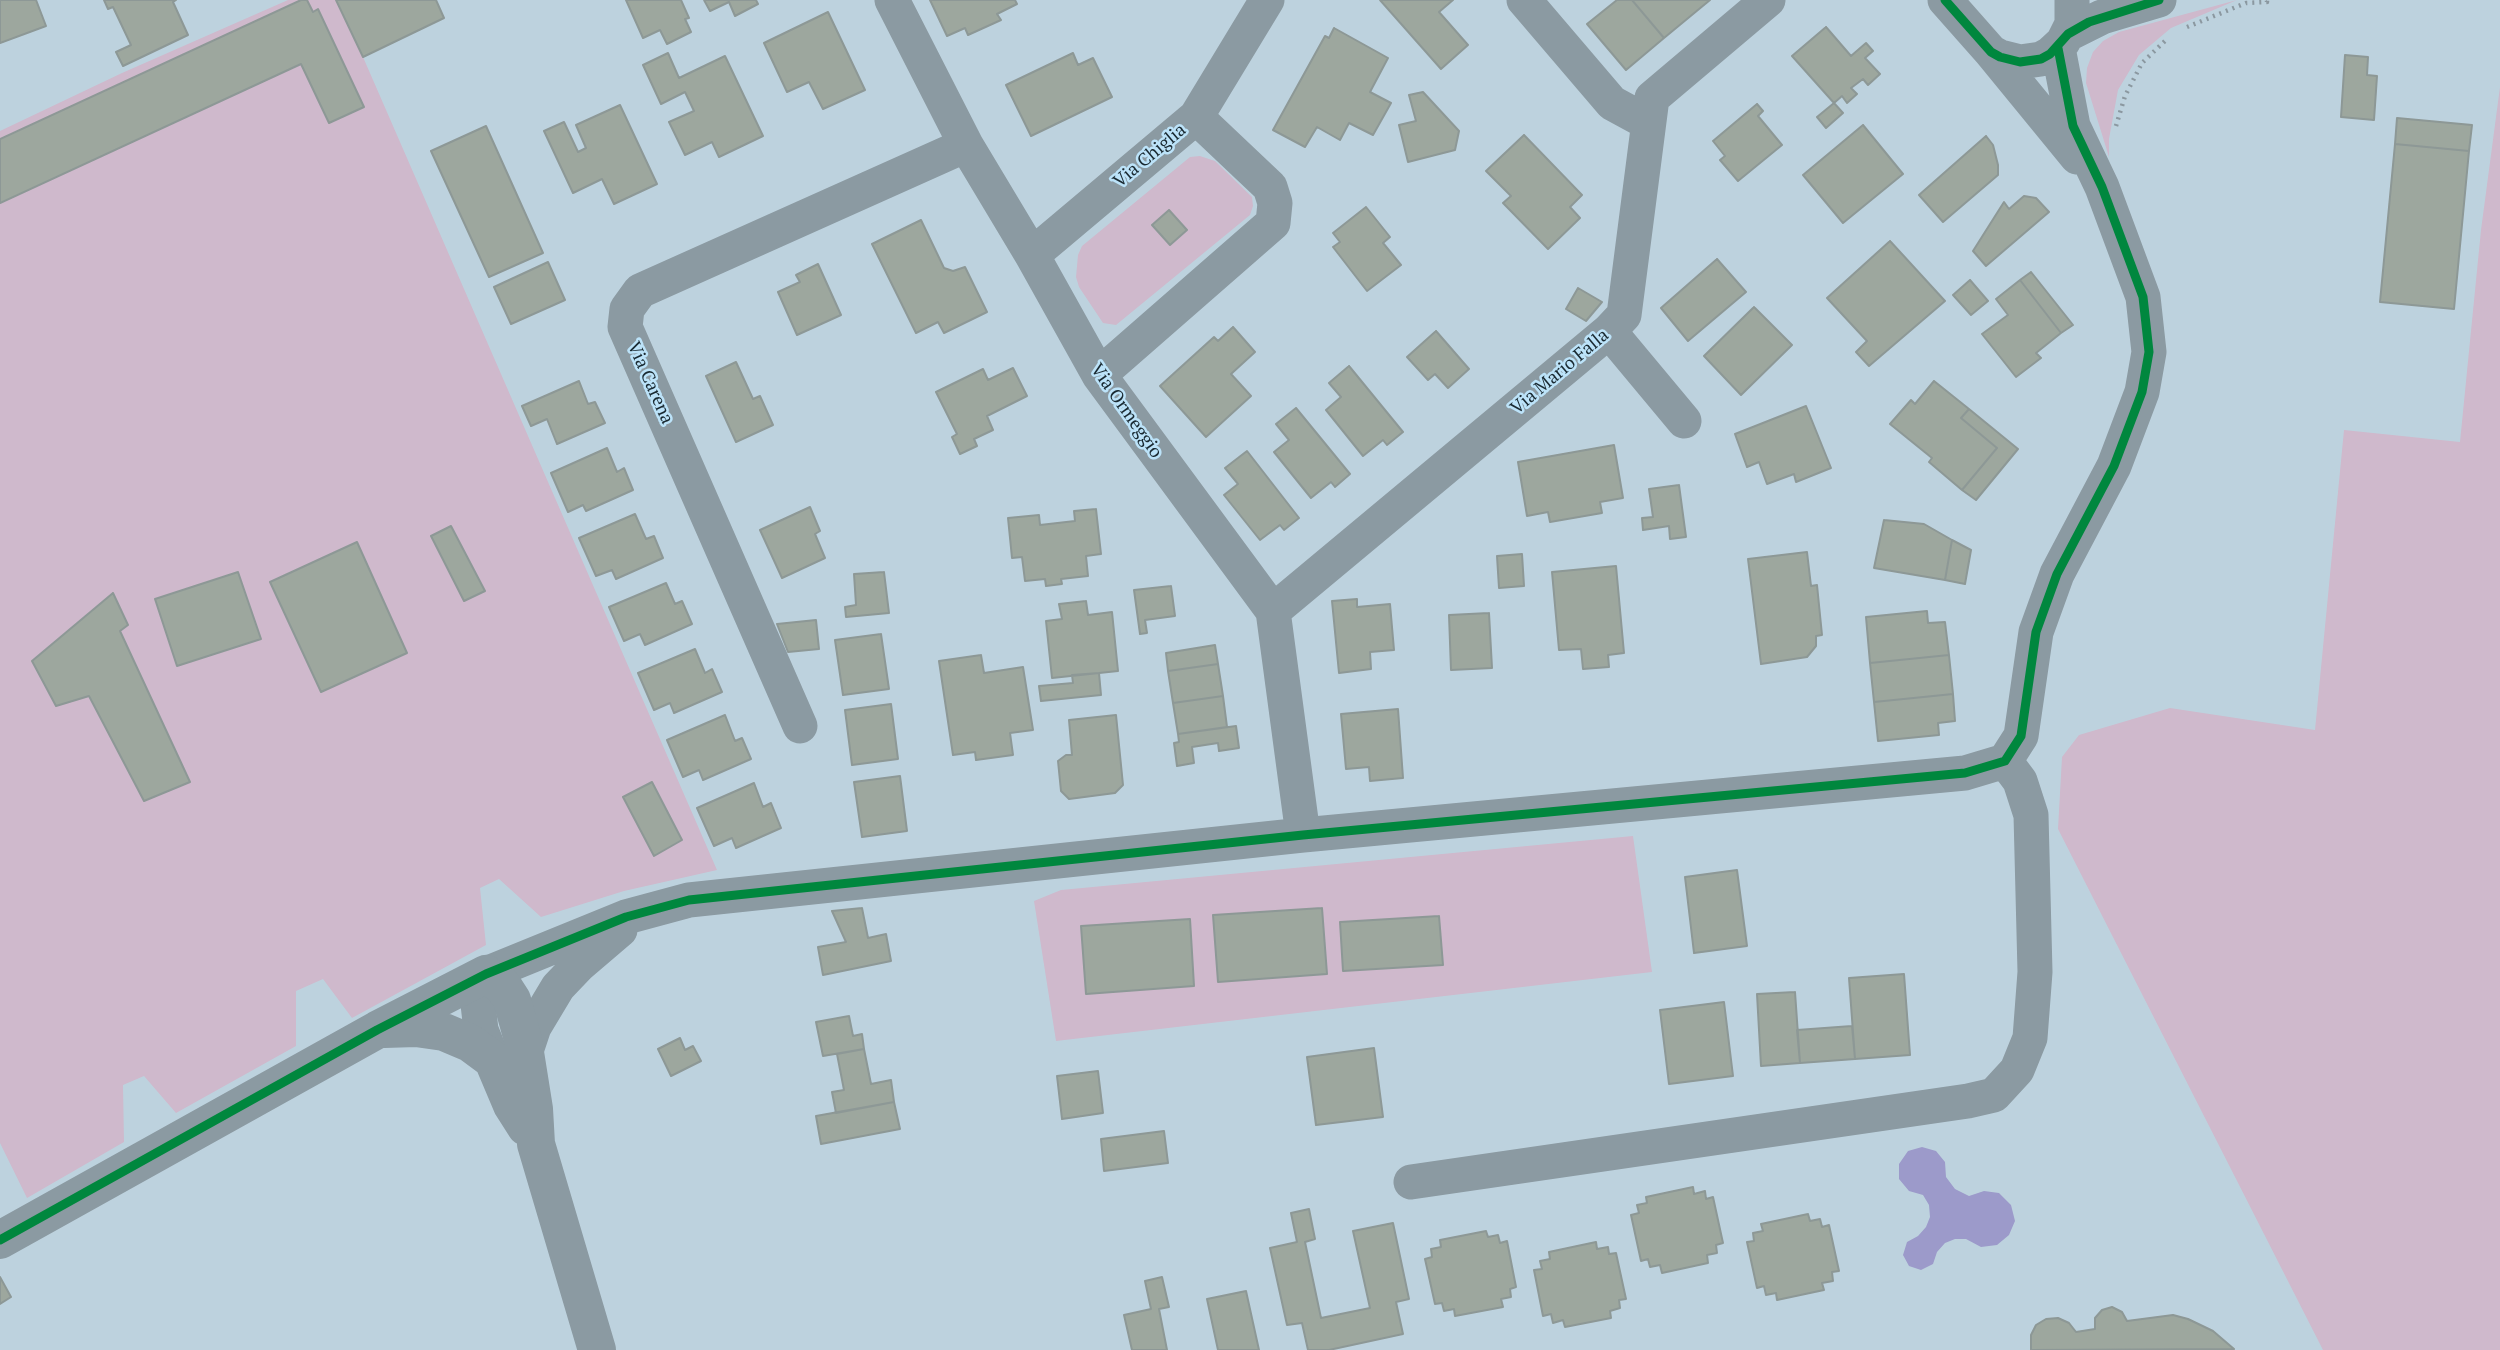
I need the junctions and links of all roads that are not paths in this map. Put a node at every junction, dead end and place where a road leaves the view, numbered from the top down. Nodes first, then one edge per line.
1 (892, 0) edge
2 (1267, 0) edge
3 (1524, 0) edge
4 (1768, 0) edge
5 (1945, 0) edge
6 (1973, 0) edge
7 (2072, 0) edge
8 (2159, 0) edge
9 (2063, 41) junction
10 (1985, 45) junction
11 (1196, 117) junction
12 (1647, 122) junction
13 (966, 145) junction
14 (2102, 187) junction
15 (1032, 255) junction
16 (1609, 331) junction
17 (1099, 375) junction
18 (1684, 421) dead end
19 (1273, 611) junction
20 (800, 726) dead end
21 (2005, 761) junction
22 (1303, 835) junction
23 (639, 914) junction
24 (486, 974) junction
25 (377, 1030) junction
26 (509, 1057) junction
27 (1411, 1182) dead end
28 (0, 1240) edge
29 (597, 1350) edge

1 - 13 street, Via Ormeggio
2 - 11 street, Via Chiglia
3 - 12 street
4 - 12 street, Via Mario Falla
5 - 10 street
6 - 10 street
7 - 9 street
8 - 9 street
9 - 10 street
9 - 14 street
10 - 14 street
11 - 15 street, Via Chiglia
11 - 17 street
12 - 16 street, Via Mario Falla
13 - 15 street, Via Ormeggio
13 - 20 street, Via Carena
14 - 21 street
15 - 17 street, Via Ormeggio
16 - 18 street
16 - 19 street, Via Mario Falla
17 - 19 street, Via Ormeggio
19 - 22 street, Via Ormeggio
21 - 22 street
21 - 27 street
22 - 23 street
23 - 24 street
23 - 26 street
24 - 25 street
24 - 26 street
25 - 26 street
25 - 28 street
26 - 29 street

